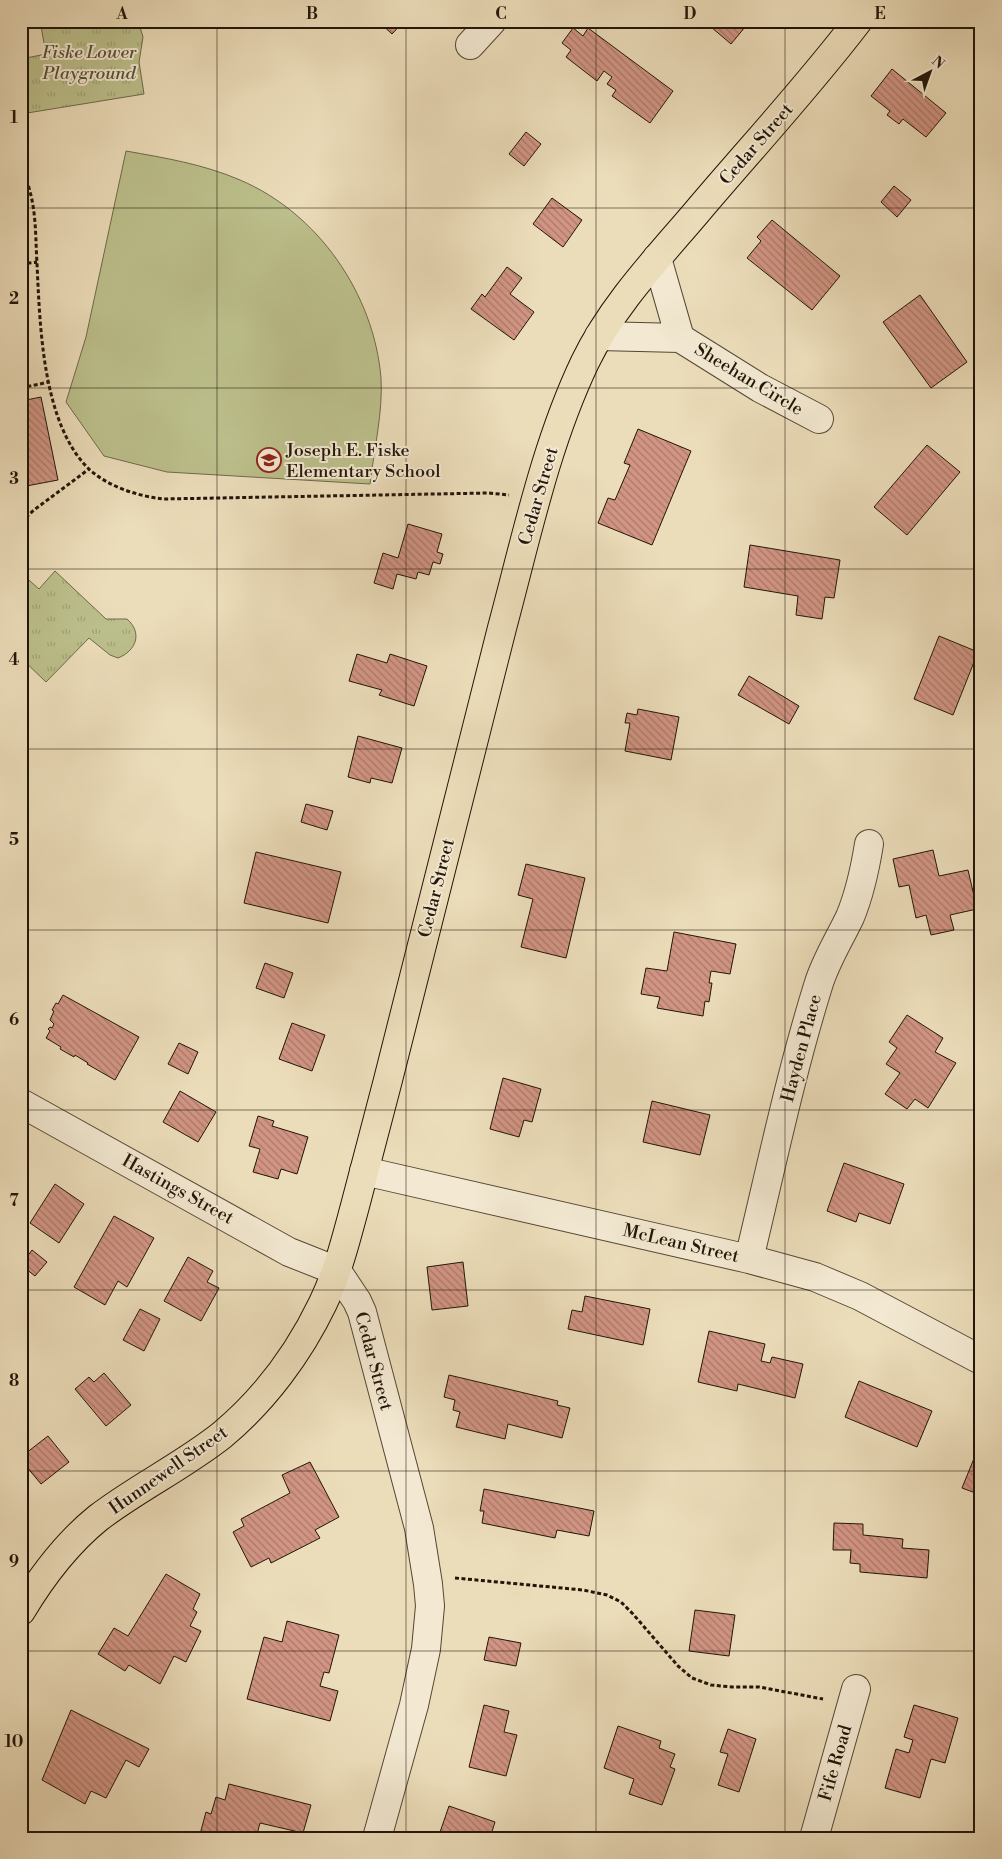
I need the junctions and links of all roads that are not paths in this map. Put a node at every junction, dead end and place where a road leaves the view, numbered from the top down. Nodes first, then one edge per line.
1 (492, 21) edge
2 (858, 21) edge
3 (470, 45) dead end
4 (657, 258) junction
5 (599, 336) junction
6 (680, 338) junction
7 (819, 419) dead end
8 (869, 844) dead end
9 (21, 1102) edge
10 (364, 1170) junction
11 (749, 1259) junction
12 (337, 1271) junction
13 (981, 1360) edge
14 (21, 1611) edge
15 (854, 1697) road end
16 (377, 1838) edge
17 (814, 1838) edge

1 - 3 street
2 - 4 main road, Cedar Street
4 - 5 main road, Cedar Street
4 - 6 street, Sheehan Circle
5 - 6 street, Sheehan Circle
5 - 10 main road, Cedar Street
6 - 7 street, Sheehan Circle
8 - 11 street, Hayden Place
9 - 12 street, Hastings Street
10 - 11 street, McLean Street
10 - 12 main road, Cedar Street
11 - 13 street, McLean Street
12 - 14 main road, Hunnewell Street
12 - 16 street, Cedar Street
15 - 17 street, Fife Road

